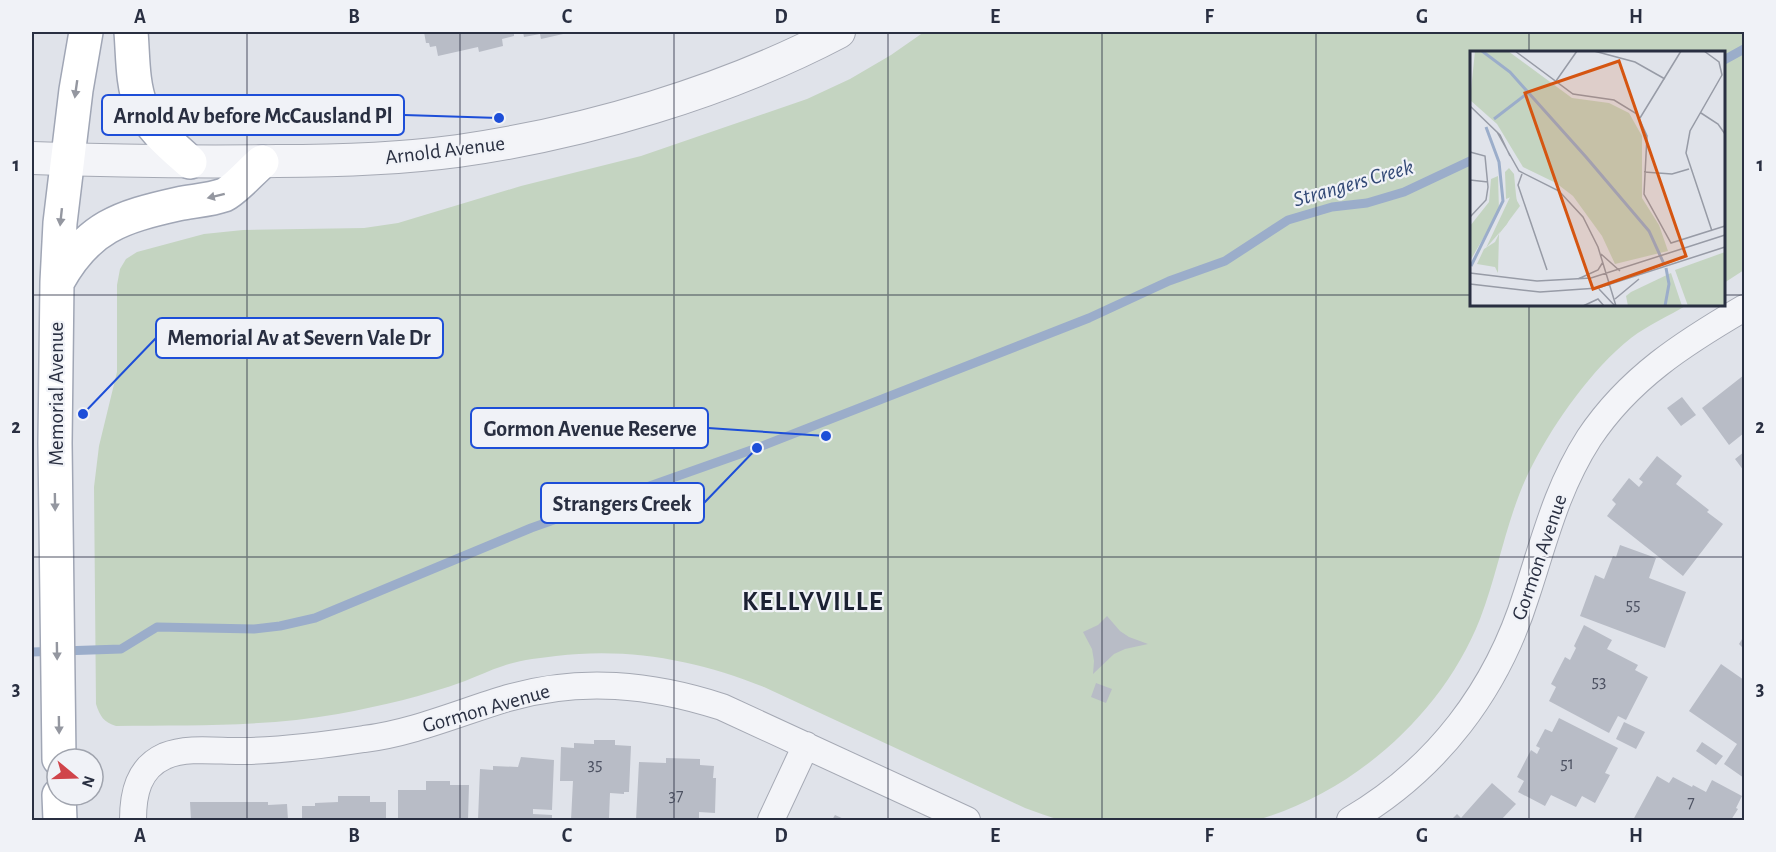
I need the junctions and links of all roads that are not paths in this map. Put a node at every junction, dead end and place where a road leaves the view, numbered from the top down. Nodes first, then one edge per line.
1 (86, 32) edge
2 (131, 32) edge
3 (839, 32) edge
4 (32, 158) edge
5 (68, 159) junction
6 (190, 162) junction
7 (262, 162) junction
8 (57, 282) junction
9 (1744, 308) edge
10 (806, 745) junction
11 (59, 747) edge
12 (133, 820) edge
13 (771, 820) edge
14 (967, 820) edge
15 (1350, 820) edge

1 -> 5 main road, Memorial Avenue
2 - 6 main road
3 - 7 street, Arnold Avenue
4 - 5 street, Arnold Avenue
5 - 6 street, Arnold Avenue
5 -> 8 main road, Memorial Avenue
6 - 7 street, Arnold Avenue
7 -> 8 main road
8 -> 11 main road, Memorial Avenue
9 - 15 street, Gormon Avenue
10 - 12 street, Gormon Avenue
10 - 13 street
10 - 14 street, Gormon Avenue

